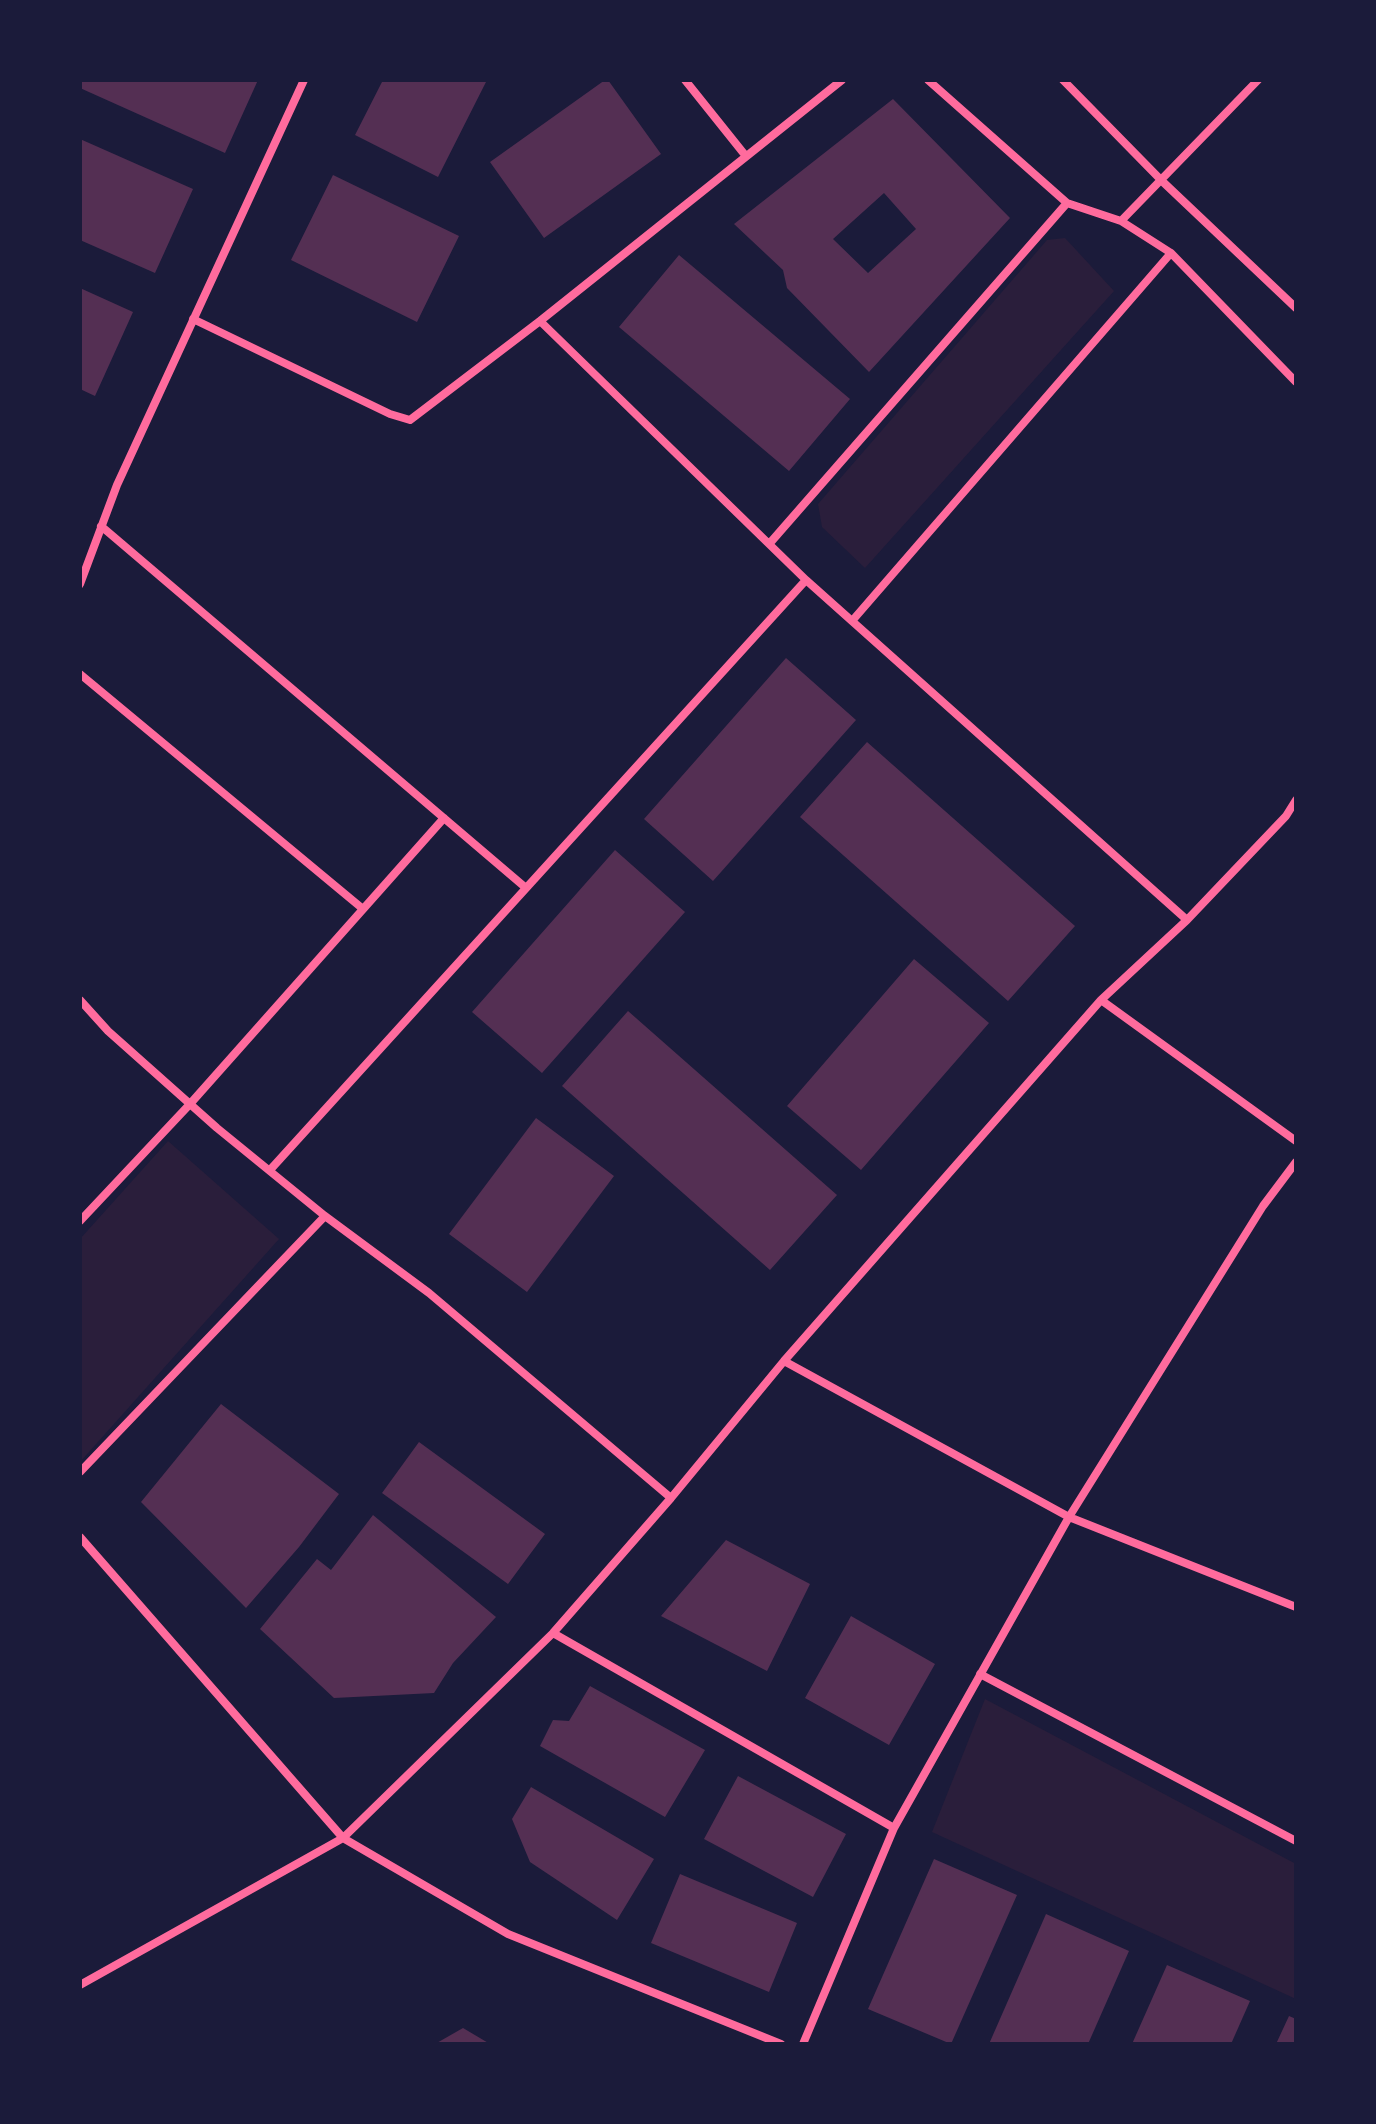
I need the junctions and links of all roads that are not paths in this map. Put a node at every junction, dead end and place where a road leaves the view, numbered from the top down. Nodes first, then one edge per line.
1 (304, 80) edge
2 (685, 80) edge
3 (842, 80) edge
4 (928, 80) edge
5 (1063, 80) edge
6 (1258, 80) edge
7 (745, 155) junction
8 (1162, 181) junction
9 (1067, 203) junction
10 (1121, 221) junction
11 (1171, 253) junction
12 (1296, 308) edge
13 (193, 319) junction
14 (540, 321) junction
15 (1296, 382) edge
16 (101, 526) junction
17 (770, 543) junction
18 (806, 580) junction
19 (80, 584) edge
20 (852, 621) junction
21 (80, 674) edge
22 (1296, 800) edge
23 (1296, 808) edge
24 (1286, 816) junction
25 (444, 818) junction
26 (1296, 824) edge
27 (526, 888) junction
28 (363, 909) junction
29 (1187, 920) junction
30 (80, 1000) edge
31 (1101, 1000) junction
32 (190, 1104) junction
33 (1296, 1141) edge
34 (1296, 1162) edge
35 (270, 1170) junction
36 (325, 1216) junction
37 (80, 1221) edge
38 (784, 1361) junction
39 (80, 1472) edge
40 (671, 1498) junction
41 (1069, 1517) junction
42 (80, 1537) edge
43 (1296, 1607) edge
44 (553, 1633) junction
45 (980, 1674) junction
46 (894, 1828) junction
47 (343, 1838) junction
48 (1296, 1841) edge
49 (80, 1985) edge
50 (781, 2044) edge
51 (803, 2044) edge

1 - 13 street
2 - 7 street
3 - 7 street
4 - 9 street
5 - 8 street
6 - 8 street
7 - 14 street
8 - 10 street
8 - 12 street
9 - 10 street
9 - 17 street
10 - 11 street
11 - 15 street
11 - 20 street
13 - 14 street
13 - 16 street
14 - 17 street
16 - 19 street
16 - 25 street
17 - 18 street
18 - 20 street
18 - 27 street
20 - 29 street
21 - 28 street
22 - 24 street
23 - 24 street
24 - 26 street
24 - 29 street
25 - 27 street
25 - 28 street
27 - 35 street
28 - 32 street
29 - 31 street
30 - 32 street
31 - 33 street
31 - 38 street
32 - 35 street
32 - 37 street
34 - 41 street
35 - 36 street
36 - 39 street
36 - 40 street
38 - 40 street
38 - 41 street
40 - 44 street
41 - 43 street
41 - 45 street
42 - 47 street
44 - 46 street
44 - 47 street
45 - 46 street
45 - 48 street
46 - 51 street
47 - 49 street
47 - 50 street

